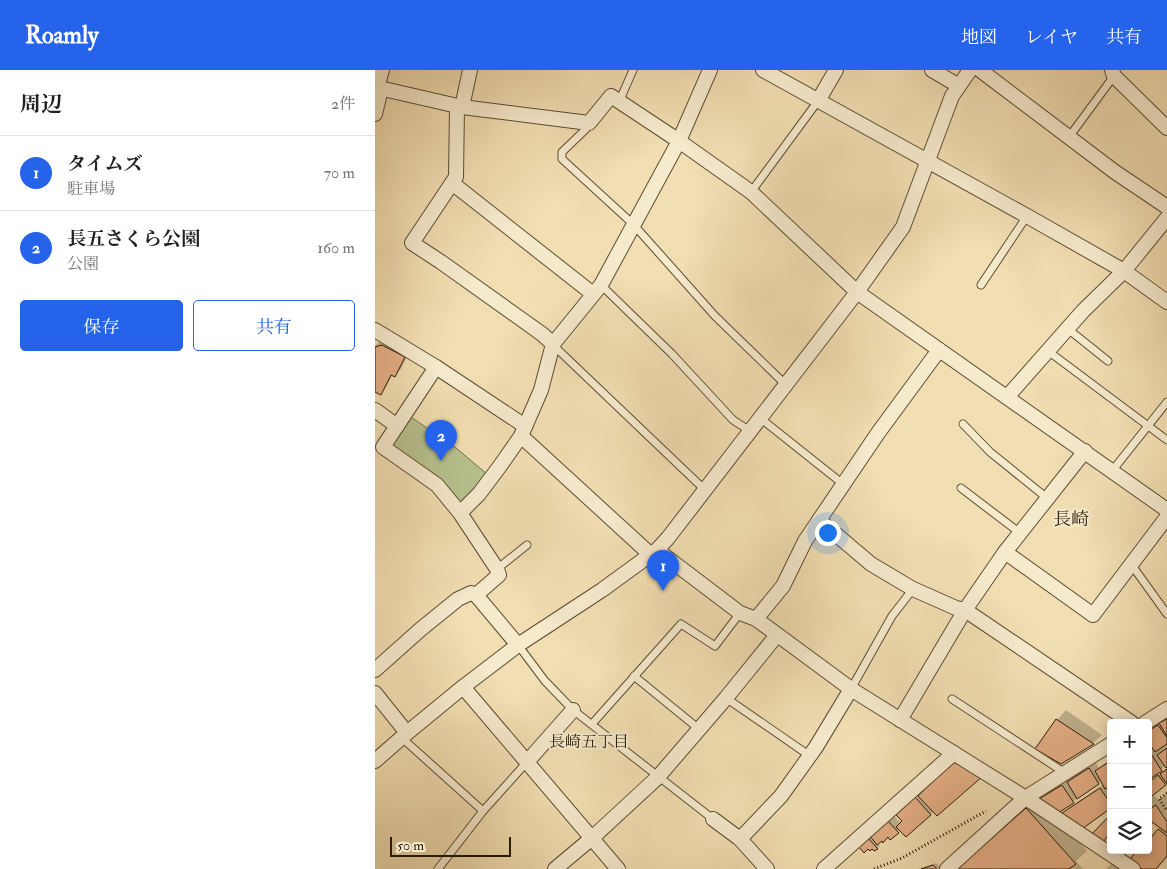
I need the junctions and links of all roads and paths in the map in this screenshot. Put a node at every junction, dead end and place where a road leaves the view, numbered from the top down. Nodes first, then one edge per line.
1 (382, 70) edge
2 (470, 70) edge
3 (633, 70) edge
4 (710, 70) edge
5 (763, 70) edge
6 (836, 70) edge
7 (932, 70) edge
8 (970, 70) edge
9 (980, 70) edge
10 (1113, 73) edge
11 (959, 86) junction
12 (378, 88) edge
13 (818, 101) junction
14 (619, 102) junction
15 (459, 106) junction
16 (375, 114) edge
17 (589, 123) junction
18 (1167, 128) edge
19 (1069, 137) junction
20 (679, 141) junction
21 (927, 162) junction
22 (452, 182) junction
23 (751, 192) junction
24 (1167, 207) edge
25 (1027, 216) junction
26 (1167, 218) edge
27 (633, 224) junction
28 (1124, 271) junction
29 (981, 285) dead end
30 (597, 290) junction
31 (857, 292) junction
32 (1167, 302) edge
33 (1068, 329) junction
34 (375, 330) edge
35 (553, 344) junction
36 (939, 350) junction
37 (1048, 351) junction
38 (1108, 361) dead end
39 (436, 367) junction
40 (785, 384) junction
41 (1007, 397) junction
42 (1167, 402) edge
43 (375, 410) edge
44 (759, 418) junction
45 (963, 424) dead end
46 (397, 426) junction
47 (1148, 426) junction
48 (523, 431) junction
49 (750, 431) junction
50 (1167, 440) edge
51 (1085, 451) junction
52 (1113, 471) junction
53 (843, 484) junction
54 (961, 488) dead end
55 (705, 490) junction
56 (1047, 498) junction
57 (1167, 510) edge
58 (460, 514) junction
59 (1167, 517) edge
60 (819, 520) junction
61 (1020, 533) junction
62 (527, 545) dead end
63 (654, 552) junction
64 (1005, 552) junction
65 (1131, 564) junction
66 (497, 569) junction
67 (913, 589) junction
68 (476, 595) junction
69 (965, 610) junction
70 (740, 614) junction
71 (1167, 614) edge
72 (756, 619) junction
73 (777, 636) junction
74 (518, 645) junction
75 (375, 670) edge
76 (634, 676) junction
77 (463, 687) junction
78 (851, 689) junction
79 (375, 693) edge
80 (726, 698) junction
81 (952, 699) dead end
82 (1167, 709) edge
83 (573, 710) junction
84 (1126, 719) edge
85 (1151, 719) edge
86 (900, 720) junction
87 (592, 724) junction
88 (699, 729) junction
89 (405, 736) junction
90 (1107, 747) edge
91 (954, 753) junction
92 (810, 756) junction
93 (375, 761) edge
94 (527, 762) junction
95 (1065, 773) junction
96 (658, 777) junction
97 (1167, 793) edge
98 (1025, 798) junction
99 (989, 810) dead end
100 (483, 811) junction
101 (1167, 811) edge
102 (713, 819) joint
103 (591, 838) junction
104 (740, 839) junction
105 (438, 869) edge
106 (555, 869) edge
107 (618, 869) edge
108 (767, 869) edge
109 (824, 869) edge
110 (873, 869) edge
111 (947, 869) edge
112 (1133, 869) edge

1 - 12 street
2 - 15 street
3 - 14 lane
4 - 20 street
5 - 13 street
6 - 13 street
7 - 11 street
8 - 11 street
9 - 19 street
10 - 18 street
10 - 19 lane
11 - 21 street
12 - 15 street
12 - 16 street
13 - 21 street
13 - 23 lane
14 - 17 street
14 - 20 street
15 - 17 street
15 - 22 street
17 - 27 lane
19 - 24 street
20 - 23 street
20 - 27 street
21 - 25 street
21 - 31 street
22 - 30 street
22 - 35 street
23 - 31 street
25 - 28 street
25 - 29 lane
26 - 28 street
27 - 30 street
27 - 40 lane
28 - 32 street
28 - 33 street
30 - 35 street
30 - 49 lane
31 - 36 street
31 - 40 street
33 - 37 street
33 - 38 lane
34 - 39 street
35 - 48 street
35 - 55 lane
36 - 41 street
36 - 53 street
37 - 41 street
37 - 47 lane
39 - 46 street
39 - 48 street
40 - 44 street
41 - 51 street
42 - 47 lane
43 - 46 street
44 - 49 street
44 - 53 lane
45 - 56 lane
46 - 58 street
47 - 50 lane
47 - 52 lane
48 - 58 street
48 - 63 street
49 - 55 street
51 - 52 street
51 - 56 street
52 - 57 street
53 - 60 street
54 - 61 lane
55 - 63 street
56 - 61 street
58 - 66 street
59 - 65 street
60 - 67 street
60 - 72 street
61 - 64 street
62 - 66 lane
63 - 70 street
63 - 74 street
64 - 65 street
64 - 69 street
65 - 71 lane
66 - 68 street
67 - 69 street
67 - 78 lane
68 - 74 street
68 - 75 street
69 - 84 street
69 - 86 street
70 - 72 street
70 - 76 lane
72 - 73 street
73 - 78 street
73 - 80 street
74 - 77 street
74 - 83 lane
76 - 87 lane
76 - 88 lane
77 - 89 street
77 - 94 street
78 - 86 street
78 - 92 street
79 - 89 street
80 - 88 street
80 - 92 lane
81 - 95 lane
82 - 85 street
83 - 87 lane
83 - 94 street
86 - 91 street
87 - 96 lane
88 - 96 street
89 - 93 street
89 - 100 lane
90 - 95 street
91 - 98 street
91 - 109 street
92 - 104 street
94 - 100 lane
94 - 103 street
95 - 98 street
96 - 102 lane
96 - 103 street
97 - 101 path
98 - 111 street
98 - 112 street
99 - 110 path
100 - 105 lane
102 - 104 street
103 - 106 street
103 - 107 street
104 - 108 street

